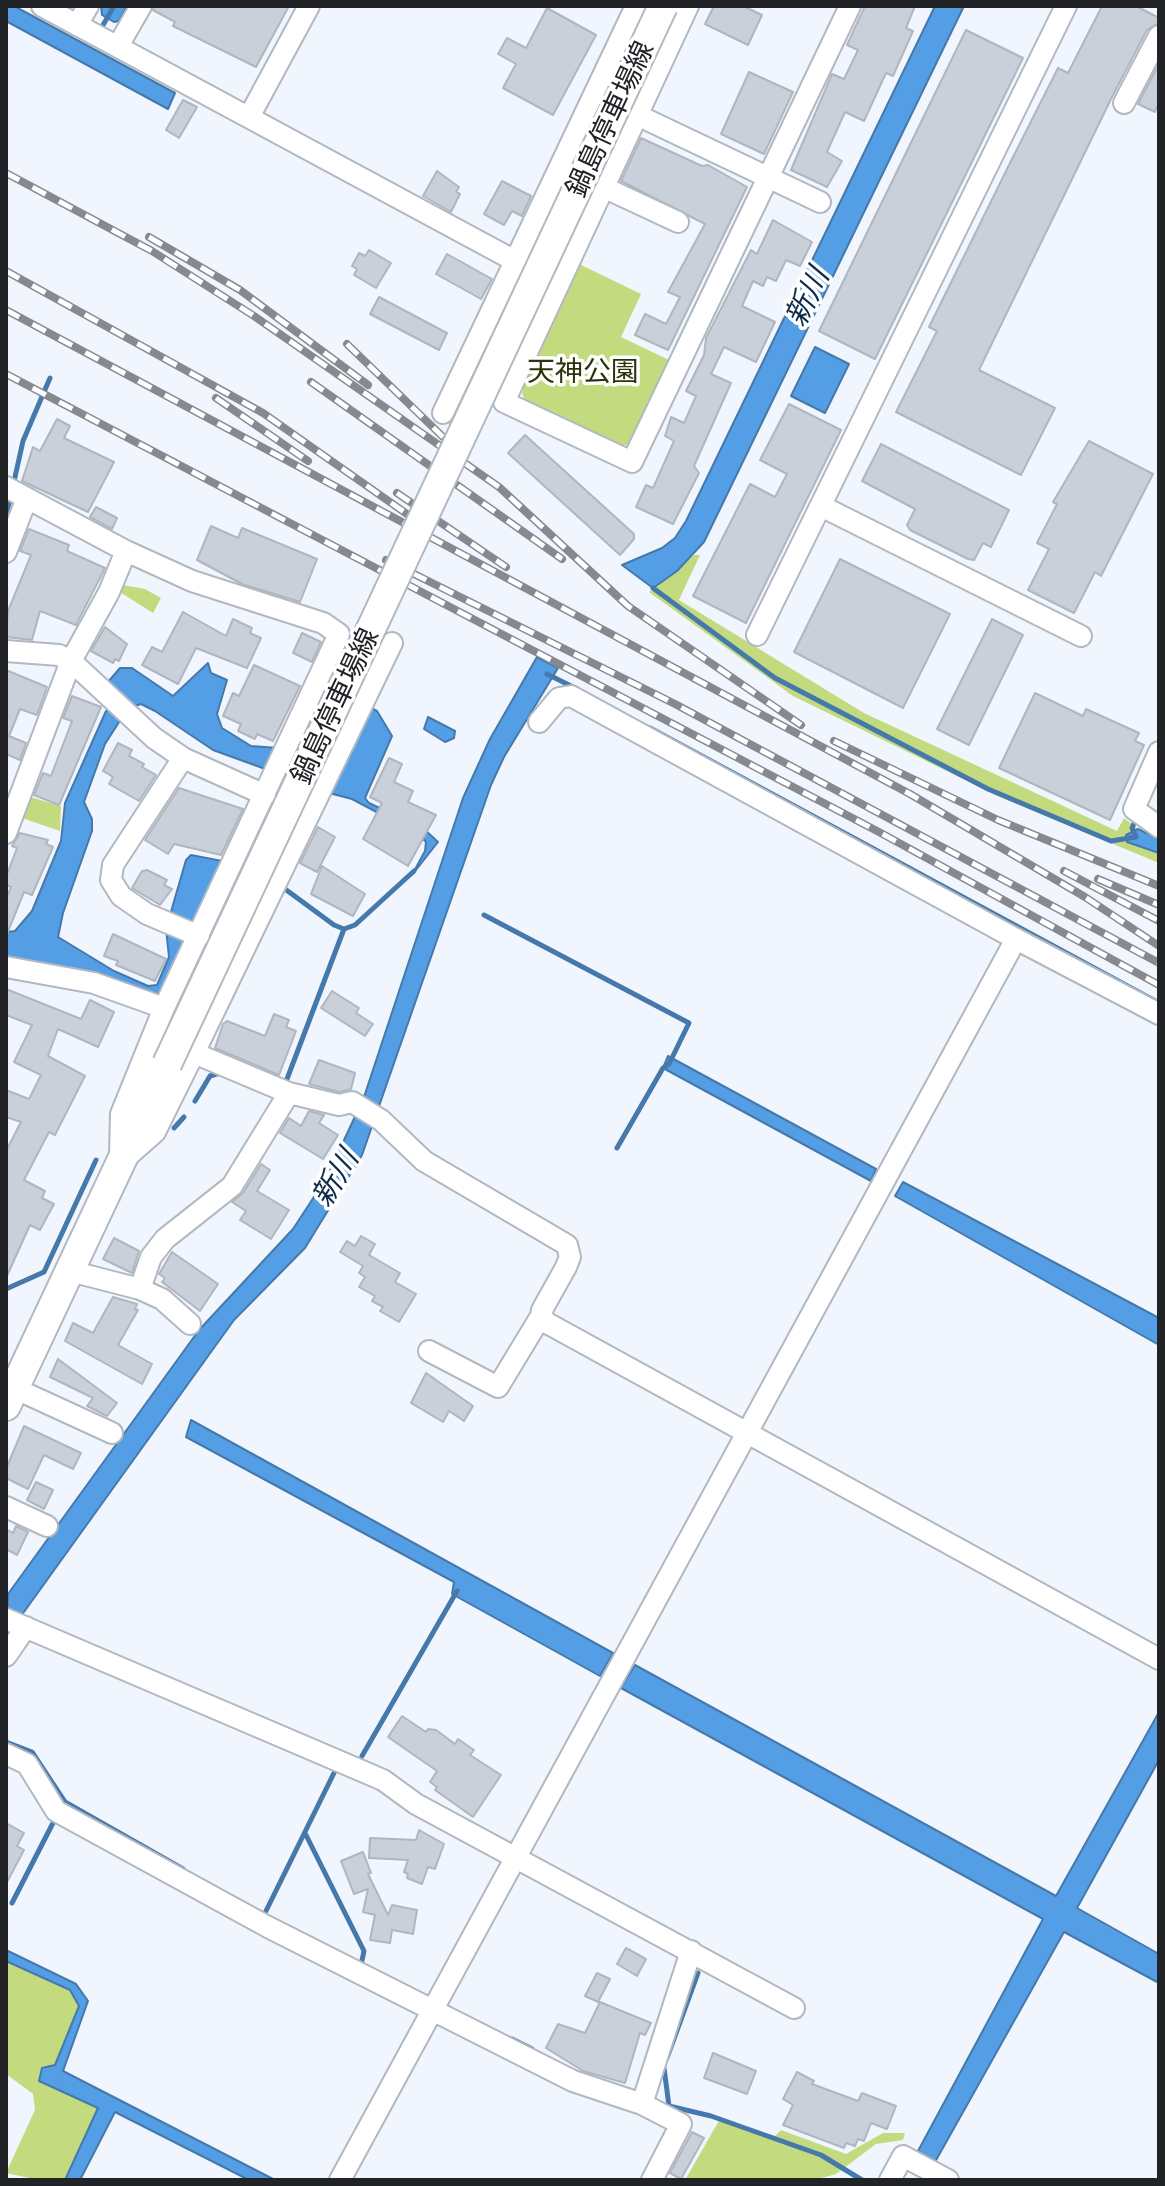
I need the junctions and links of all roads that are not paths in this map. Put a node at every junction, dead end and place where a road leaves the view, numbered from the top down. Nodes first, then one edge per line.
1 (42, 6) edge
2 (88, 6) edge
3 (141, 6) edge
4 (309, 6) edge
5 (636, 6) edge
6 (663, 6) edge
7 (688, 6) edge
8 (850, 6) edge
9 (1066, 6) edge
10 (82, 27) junction
11 (1159, 36) edge
12 (115, 44) junction
13 (1124, 103) dead end
14 (637, 115) junction
15 (249, 117) junction
16 (769, 178) junction
17 (603, 187) junction
18 (820, 202) dead end
19 (678, 222) dead end
20 (517, 262) junction
21 (443, 413) dead end
22 (15, 492) edge
23 (823, 507) junction
24 (126, 551) junction
25 (6, 552) edge
26 (757, 635) dead end
27 (1081, 636) dead end
28 (392, 643) dead end
29 (6, 651) edge
30 (71, 661) junction
31 (539, 722) dead end
32 (1159, 752) edge
33 (183, 758) junction
34 (265, 795) junction
35 (11, 803) edge
36 (1146, 819) edge
37 (6, 833) edge
38 (196, 934) junction
39 (1016, 939) junction
40 (6, 967) edge
41 (164, 1008) junction
42 (1159, 1014) edge
43 (194, 1053) junction
44 (289, 1093) junction
45 (120, 1163) junction
46 (70, 1271) junction
47 (140, 1289) junction
48 (541, 1316) junction
49 (190, 1324) dead end
50 (429, 1351) dead end
51 (10, 1397) edge
52 (112, 1433) dead end
53 (748, 1433) junction
54 (6, 1507) edge
55 (47, 1526) dead end
56 (17, 1623) edge
57 (6, 1656) edge
58 (1159, 1659) edge
59 (6, 1754) edge
60 (518, 1858) junction
61 (691, 1951) junction
62 (794, 2008) dead end
63 (431, 2011) junction
64 (642, 2104) junction
65 (340, 2180) edge
66 (652, 2180) edge
67 (890, 2180) edge
68 (948, 2180) edge

1 - 10 street
2 - 10 street
3 - 12 street
4 - 15 street
5 - 20 street
6 - 45 main road, 鍋島停車場線, bridge
7 - 14 street
8 - 16 street
9 - 23 street
10 - 12 street
11 - 13 street
12 - 15 street
14 - 16 street
14 - 17 street
15 - 20 street
16 - 17 street
16 - 18 street
17 - 19 street
20 - 21 street
22 - 24 street
22 - 25 street
23 - 26 street
23 - 27 street
24 - 30 street
24 - 34 street
28 - 43 street
29 - 30 street
30 - 33 street
30 - 35 street
31 - 39 street
32 - 36 street
33 - 34 street
33 - 38 street
34 - 38 street
35 - 37 street
38 - 41 street
39 - 42 street
39 - 53 street
40 - 41 street
41 - 45 street
43 - 44 street
43 - 45 street
44 - 47 street
44 - 48 street
45 - 46 main road, 鍋島停車場線
46 - 47 street
46 - 51 main road, 鍋島停車場線
47 - 49 street
48 - 50 street
48 - 53 street
51 - 52 street
53 - 58 street
53 - 60 street
54 - 55 street
56 - 57 street
56 - 60 street
59 - 63 street
60 - 61 street
60 - 63 street
61 - 62 street
61 - 64 street
63 - 64 street
63 - 65 street
64 - 66 street
67 - 68 street

